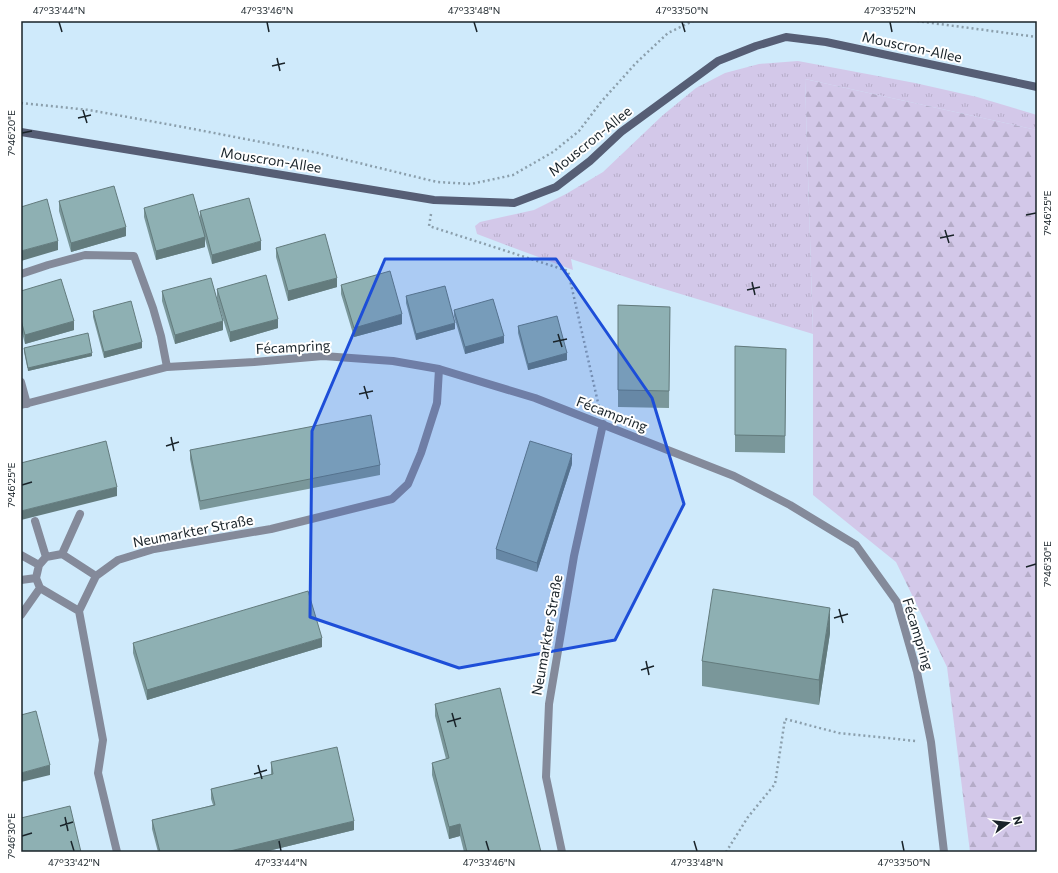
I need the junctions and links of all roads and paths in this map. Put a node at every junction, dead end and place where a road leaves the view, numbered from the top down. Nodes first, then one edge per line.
1 (693, 21) edge
2 (917, 21) edge
3 (1037, 37) edge
4 (1037, 87) edge
5 (21, 103) edge
6 (21, 132) edge
7 (434, 200) junction
8 (21, 274) edge
9 (167, 367) junction
10 (439, 369) junction
11 (21, 382) edge
12 (24, 405) edge
13 (603, 424) junction
14 (80, 514) dead end
15 (35, 521) edge
16 (21, 554) edge
17 (62, 554) junction
18 (46, 557) junction
19 (39, 565) junction
20 (96, 576) junction
21 (36, 578) junction
22 (21, 580) edge
23 (40, 588) junction
24 (79, 611) junction
25 (21, 615) edge
26 (931, 742) junction
27 (117, 852) edge
28 (562, 852) edge
29 (726, 852) edge
30 (944, 852) edge

1 - 5 path
2 - 3 path
4 - 7 street, Mouscron-Allee
6 - 7 street, Mouscron-Allee
7 - 13 path
8 - 9 street
9 - 10 street, Fécampring
9 - 12 street, Fécampring
10 - 13 street, Fécampring
10 - 20 street, Neumarkter Straße
11 - 12 street
13 - 26 street, Fécampring
13 - 28 street, Neumarkter Straße
14 - 17 street
15 - 18 street
16 - 19 street
17 - 18 street
17 - 20 street
18 - 19 street
19 - 21 street
20 - 24 street, Neumarkter Straße
21 - 22 street
21 - 23 street
23 - 24 street
23 - 25 street
24 - 27 street
26 - 29 path
26 - 30 street, Fécampring

